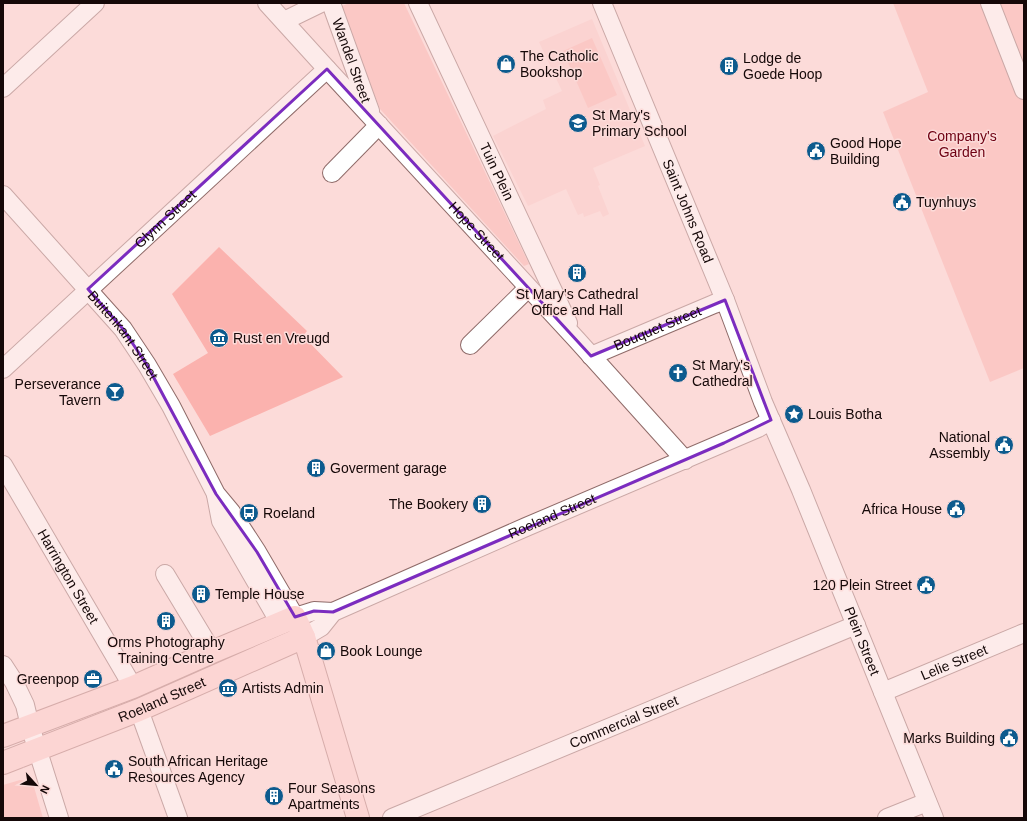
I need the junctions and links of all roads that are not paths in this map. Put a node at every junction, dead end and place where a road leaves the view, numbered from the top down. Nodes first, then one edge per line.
1 (95, 3) edge
2 (267, 3) edge
3 (321, 3) edge
4 (331, 3) edge
5 (418, 3) edge
6 (602, 3) edge
7 (990, 3) edge
8 (284, 21) junction
9 (327, 70) junction
10 (3, 88) edge
11 (1024, 90) edge
12 (376, 122) junction
13 (332, 173) dead end
14 (3, 194) edge
15 (528, 288) junction
16 (88, 289) junction
17 (725, 300) junction
18 (577, 340) junction
19 (470, 345) dead end
20 (591, 356) junction
21 (3, 369) edge
22 (771, 420) junction
23 (685, 460) junction
24 (3, 465) edge
25 (165, 574) dead end
26 (333, 612) junction
27 (288, 620) junction
28 (856, 625) junction
29 (1024, 633) edge
30 (297, 640) junction
31 (212, 652) junction
32 (3, 665) edge
33 (133, 687) junction
34 (883, 692) junction
35 (139, 710) junction
36 (30, 726) junction
37 (3, 736) edge
38 (38, 750) junction
39 (3, 763) edge
40 (930, 810) edge
41 (58, 818) edge
42 (178, 818) edge
43 (350, 818) edge
44 (358, 818) edge
45 (392, 818) edge
46 (887, 818) edge

1 - 10 street
2 - 8 street, Hope Street
3 - 8 street
4 - 12 street, Wandel Street
5 - 18 street, Tuin Plein
6 - 17 street, Saint Johns Road
7 - 11 street
8 - 9 street, Hope Street
9 - 12 street, Hope Street
9 - 16 street, Glynn Street
12 - 13 street
12 - 15 street, Hope Street
14 - 16 street, Buitenkant Street
15 - 18 street, Hope Street
15 - 19 street
16 - 21 street, Glynn Street
16 - 27 street, Buitenkant Street
17 - 20 street, Bouquet Street
17 - 22 street, Saint Johns Road
18 - 20 street, Hope Street
20 - 23 street, Hope Street
22 - 23 street, Roeland Street
22 - 28 street, Plein Street
23 - 26 street, Roeland Street
24 - 33 street, Harrington Street
25 - 31 street
26 - 27 street, Roeland Street
26 - 30 street, Roeland Street
27 - 30 main road, Buitenkant Street
27 - 31 main road, Roeland Street
28 - 34 street, Plein Street
28 - 45 street, Commercial Street
29 - 34 street, Lelie Street
30 - 35 main road, Roeland Street
30 - 43 main road, Buitenkant Street
30 - 44 main road, Buitenkant Street
31 - 33 main road, Roeland Street
32 - 36 street
33 - 36 main road, Roeland Street
34 - 40 street, Plein Street
35 - 38 main road, Roeland Street
35 - 42 street
36 - 37 main road, Roeland Street
36 - 38 street
38 - 39 main road, Roeland Street
38 - 41 street
40 - 46 street

